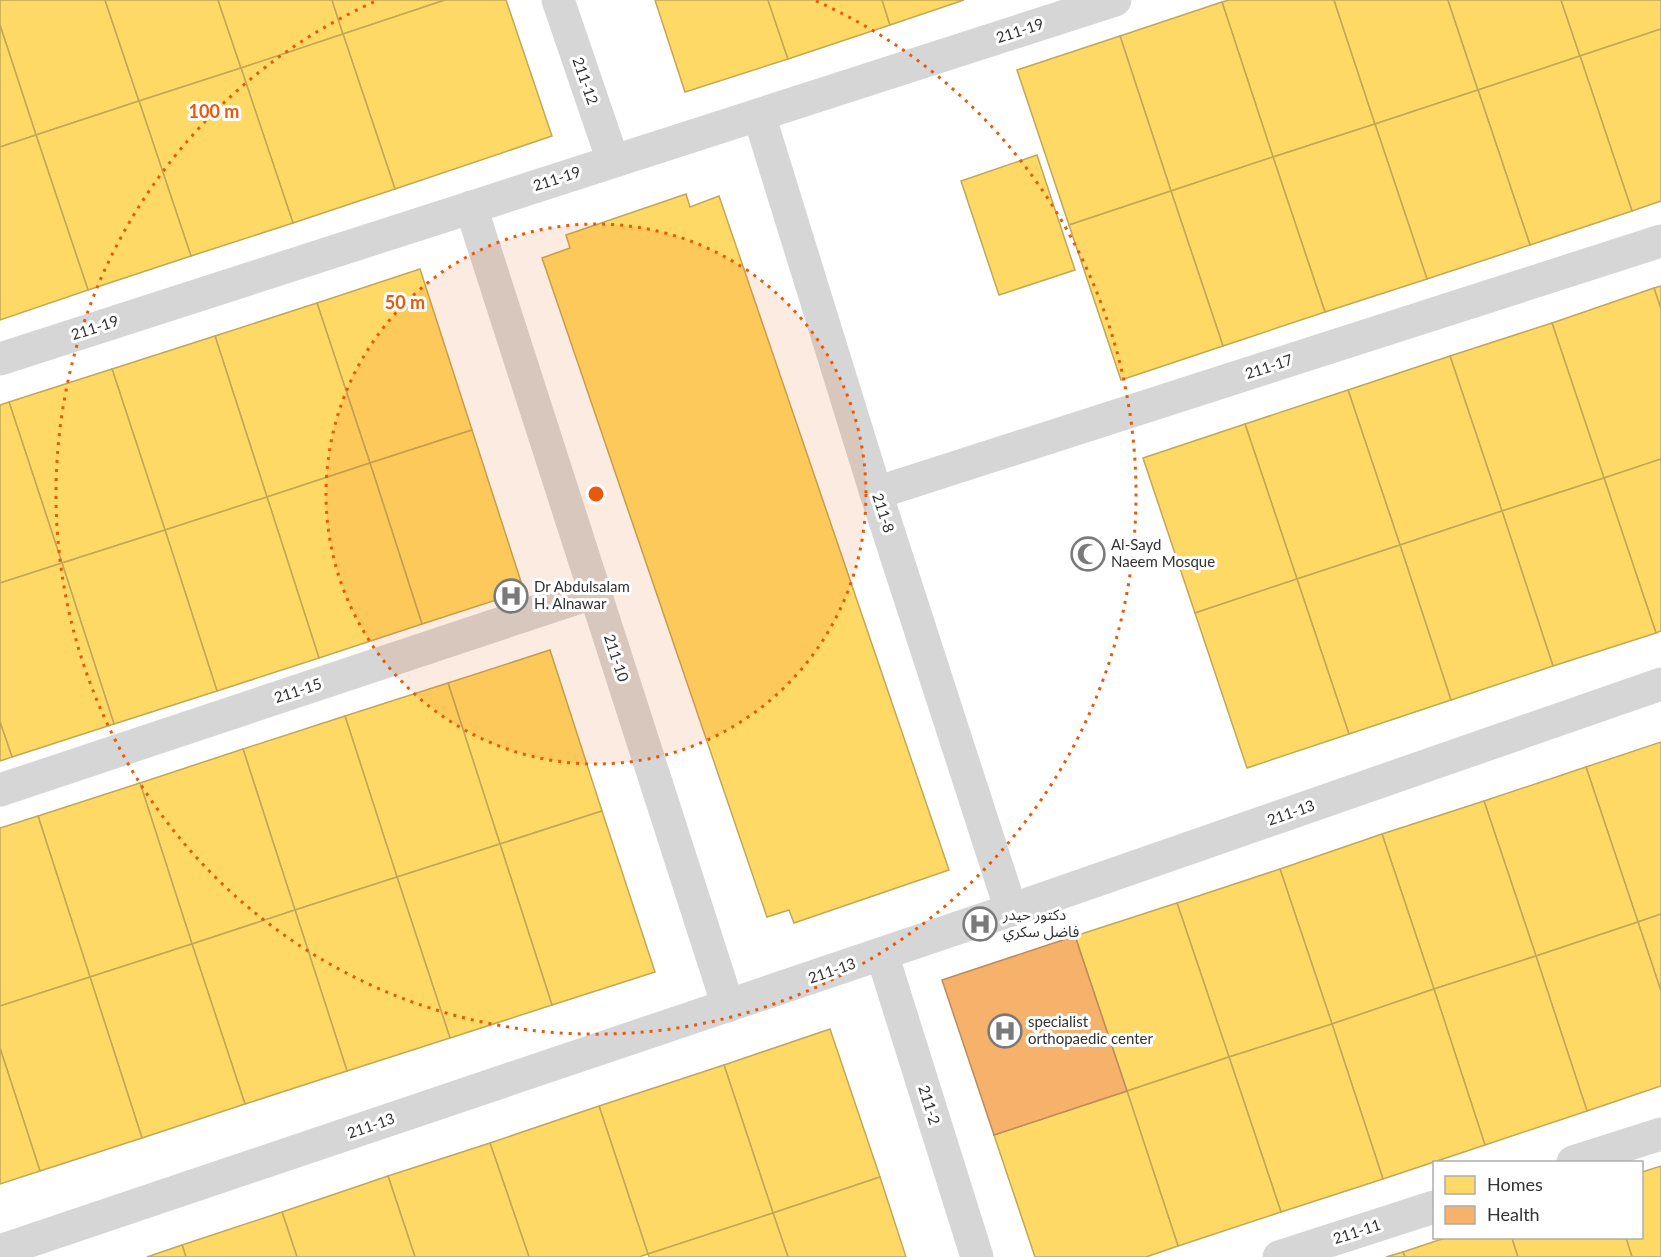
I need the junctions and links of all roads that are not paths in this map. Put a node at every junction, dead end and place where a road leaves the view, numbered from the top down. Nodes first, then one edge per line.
1 (558, 0) edge
2 (1115, 0) edge
3 (759, 115) junction
4 (613, 161) junction
5 (471, 207) junction
6 (1661, 241) edge
7 (0, 359) edge
8 (876, 493) junction
9 (595, 592) junction
10 (1661, 684) edge
11 (0, 790) edge
12 (1011, 910) junction
13 (882, 954) junction
14 (728, 1006) junction
15 (1661, 1134) edge
16 (1576, 1161) edge
17 (1433, 1207) edge
18 (0, 1251) edge
19 (977, 1257) edge
20 (1279, 1257) edge

1 - 4 street, 211-12
2 - 3 street, 211-19
3 - 4 street, 211-19
3 - 8 street, 211-8
4 - 5 street, 211-19
5 - 7 street, 211-19
5 - 9 street, 211-10
6 - 8 street, 211-17
8 - 12 street, 211-8
9 - 11 street, 211-15
9 - 14 street, 211-10
10 - 12 street, 211-13
12 - 13 street, 211-13
13 - 14 street, 211-13
13 - 19 street, 211-2
14 - 18 street, 211-13
15 - 16 street
17 - 20 street, 211-11

